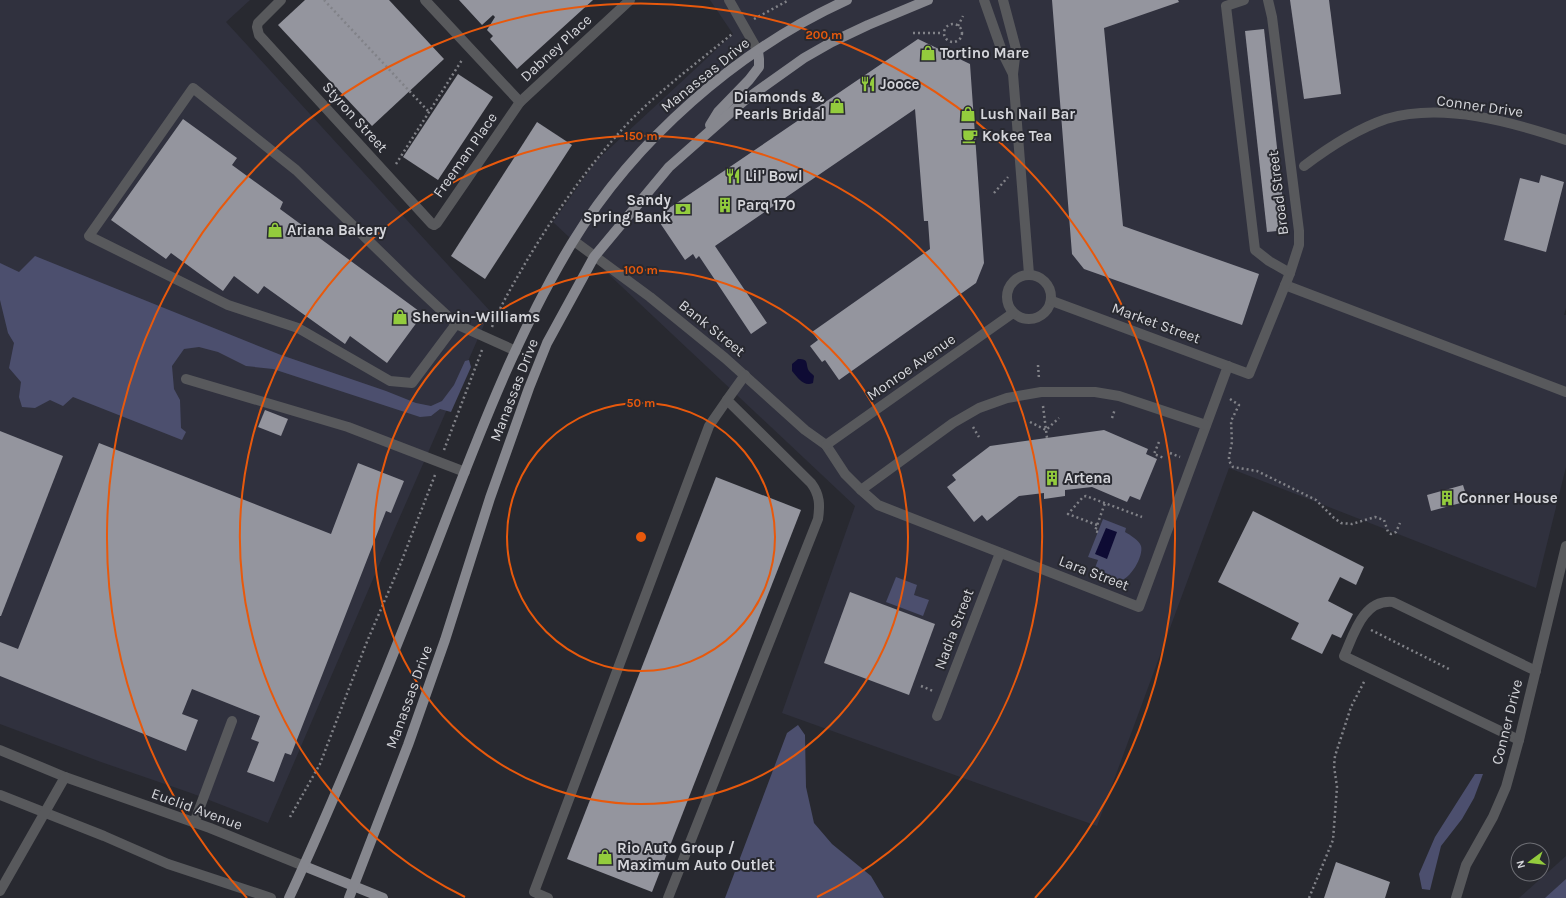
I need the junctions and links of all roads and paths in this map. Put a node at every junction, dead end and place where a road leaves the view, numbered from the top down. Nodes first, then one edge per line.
1 (281, 0) edge
2 (324, 0) edge
3 (425, 0) edge
4 (630, 0) edge
5 (729, 0) edge
6 (789, 0) edge
7 (846, 0) edge
8 (928, 0) edge
9 (984, 0) edge
10 (1003, 0) edge
11 (1244, 0) edge
12 (1268, 0) edge
13 (964, 16) dead end
14 (754, 19) dead end
15 (958, 26) junction
16 (736, 31) dead end
17 (913, 33) dead end
18 (943, 33) junction
19 (470, 48) junction
20 (758, 51) junction
21 (1013, 74) junction
22 (520, 102) junction
23 (429, 112) junction
24 (705, 134) junction
25 (1566, 140) edge
26 (1304, 166) dead end
27 (388, 176) junction
28 (434, 225) joint
29 (574, 241) junction
30 (594, 256) junction
31 (1290, 273) junction
32 (1029, 274) junction
33 (1286, 285) junction
34 (1052, 301) junction
35 (1013, 313) junction
36 (494, 323) dead end
37 (456, 324) junction
38 (516, 351) junction
39 (479, 358) dead end
40 (1038, 365) dead end
41 (1228, 366) junction
42 (1249, 374) joint
43 (745, 375) junction
44 (1039, 377) dead end
45 (186, 379) dead end
46 (1566, 392) edge
47 (1228, 398) dead end
48 (726, 400) junction
49 (1043, 405) dead end
50 (1059, 418) dead end
51 (1030, 422) dead end
52 (1206, 425) junction
53 (1046, 430) junction
54 (1047, 438) dead end
55 (1159, 442) dead end
56 (826, 445) junction
57 (444, 450) dead end
58 (1164, 458) dead end
59 (465, 472) junction
60 (433, 480) dead end
61 (861, 490) junction
62 (1105, 503) junction
63 (1142, 517) dead end
64 (1400, 523) dead end
65 (1097, 525) junction
66 (1098, 532) dead end
67 (1566, 546) edge
68 (1000, 553) junction
69 (1358, 624) junction
70 (1451, 670) dead end
71 (1536, 671) junction
72 (1359, 690) dead end
73 (937, 716) dead end
74 (232, 721) dead end
75 (1519, 740) junction
76 (0, 750) edge
77 (65, 778) junction
78 (0, 795) edge
79 (46, 814) junction
80 (290, 817) dead end
81 (194, 823) junction
82 (304, 866) junction
83 (354, 886) junction
84 (0, 891) edge
85 (271, 898) edge
86 (289, 898) edge
87 (349, 898) edge
88 (383, 898) edge
89 (548, 898) edge
90 (668, 898) edge
91 (1309, 898) edge
92 (1456, 898) edge

1 - 27 street, Styron Street
2 - 23 path
3 - 19 street
4 - 22 street, Dabney Place
5 - 20 street
6 - 14 path
7 - 20 main road, Manassas Drive
8 - 24 main road, Manassas Drive
9 - 21 street
10 - 21 street
11 - 31 street
12 - 31 street, Broad Street
13 - 15 path
15 - 18 path
15 - 18 path
16 - 36 path
17 - 18 path
19 - 22 street
19 - 23 path
20 - 24 main road
20 - 29 main road, Manassas Drive
21 - 32 street
22 - 28 street, Freeman Place
23 - 27 path
24 - 30 main road, Manassas Drive
25 - 26 street, Conner Drive
27 - 28 street, Styron Street
29 - 30 street, Bank Street
29 - 38 main road, Manassas Drive
30 - 43 street, Bank Street
30 - 83 main road, Manassas Drive
31 - 33 street, Broad Street
32 - 34 street
32 - 35 street
33 - 42 street, Broad Street
33 - 46 street
34 - 35 street
34 - 41 street, Market Street
35 - 56 street, Monroe Avenue
37 - 37 street
37 - 38 street
38 - 59 main road, Manassas Drive
39 - 57 path
40 - 44 path
41 - 42 street, Market Street
41 - 52 street, Lara Street
43 - 48 street
43 - 56 street, Bank Street
45 - 59 street
47 - 64 path
48 - 89 street
48 - 90 street
49 - 53 path
50 - 53 path
51 - 53 path
52 - 61 street
52 - 68 street, Lara Street
53 - 54 path
55 - 58 path
56 - 61 street, Lara Street
59 - 82 main road, Manassas Drive
60 - 80 path
61 - 68 street, Lara Street
62 - 63 path
62 - 65 path
62 - 65 path
65 - 66 path
67 - 71 street, Conner Drive
68 - 73 street, Nadia Street
69 - 70 path
69 - 71 street
69 - 75 street
71 - 75 street, Conner Drive
72 - 91 path
74 - 81 street
75 - 92 street, Conner Drive
76 - 77 street, Euclid Avenue
77 - 79 street
77 - 81 street, Euclid Avenue
78 - 79 street
79 - 84 street
79 - 85 street
81 - 82 street, Euclid Avenue
82 - 83 main road, Euclid Avenue
82 - 86 main road, Manassas Drive
83 - 87 main road, Manassas Drive
83 - 88 main road, Euclid Avenue

